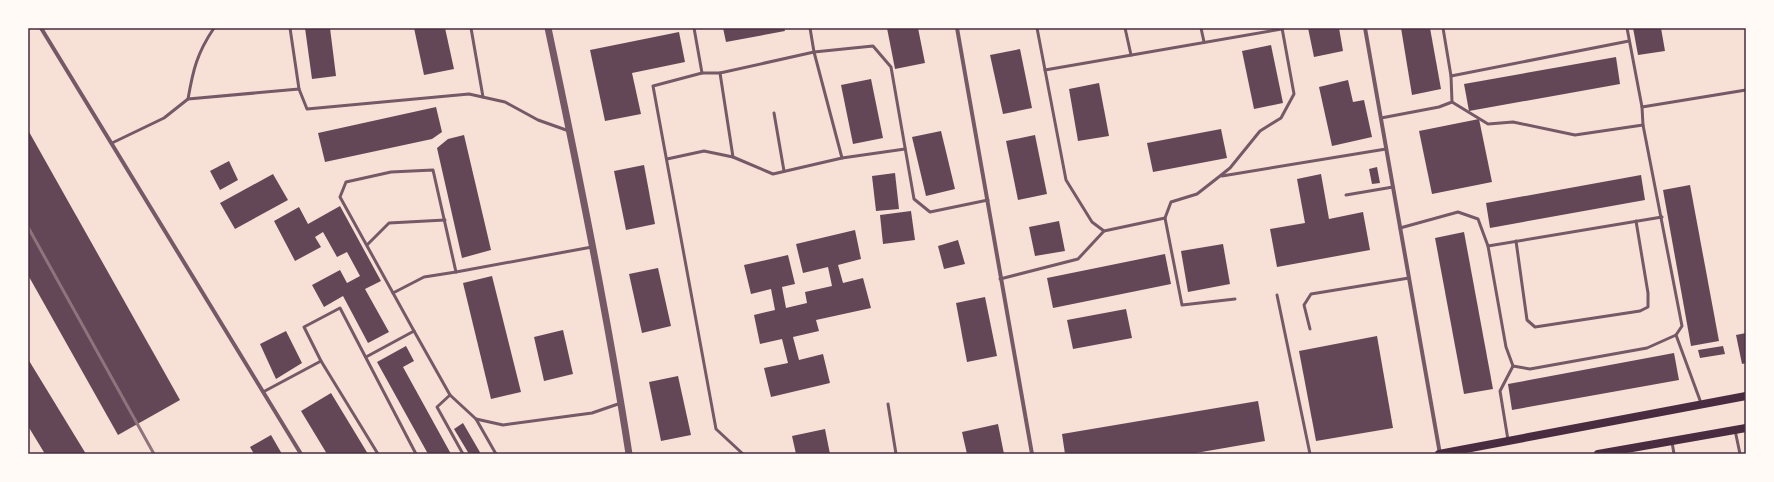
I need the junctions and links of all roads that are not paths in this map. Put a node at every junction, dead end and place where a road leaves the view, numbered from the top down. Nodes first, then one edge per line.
1 (41, 28) edge
2 (214, 28) edge
3 (290, 28) edge
4 (471, 28) edge
5 (548, 28) edge
6 (694, 28) edge
7 (810, 28) edge
8 (957, 28) edge
9 (1037, 28) edge
10 (1125, 28) edge
11 (1202, 28) edge
12 (1282, 28) edge
13 (1365, 28) edge
14 (1443, 28) edge
15 (1627, 28) edge
16 (1629, 41) junction
17 (1204, 42) junction
18 (814, 52) junction
19 (1131, 55) junction
20 (1045, 70) junction
21 (702, 73) junction
22 (720, 73) junction
23 (1451, 76) junction
24 (299, 89) junction
25 (1746, 90) edge
26 (483, 97) junction
27 (188, 99) junction
28 (1452, 102) junction
29 (1642, 107) junction
30 (774, 113) dead end
31 (1381, 118) junction
32 (1643, 125) junction
33 (570, 132) junction
34 (112, 143) junction
35 (905, 149) junction
36 (1386, 149) junction
37 (733, 157) junction
38 (842, 158) junction
39 (667, 159) junction
40 (784, 171) junction
41 (1220, 176) junction
42 (1393, 187) junction
43 (1346, 195) dead end
44 (988, 200) junction
45 (1662, 217) junction
46 (1165, 218) junction
47 (445, 220) junction
48 (1636, 221) junction
49 (1400, 228) junction
50 (1104, 231) junction
51 (1516, 241) junction
52 (367, 245) junction
53 (1488, 246) junction
54 (592, 247) junction
55 (456, 272) junction
56 (1409, 278) junction
57 (1000, 279) junction
58 (394, 293) junction
59 (1277, 295) dead end
60 (1235, 299) dead end
61 (1310, 329) dead end
62 (414, 331) junction
63 (1676, 335) junction
64 (366, 357) junction
65 (322, 361) junction
66 (1514, 366) junction
67 (263, 392) junction
68 (450, 395) junction
69 (1746, 396) edge
70 (621, 403) junction
71 (1701, 403) junction
72 (888, 404) dead end
73 (476, 419) junction
74 (1746, 428) edge
75 (1735, 430) junction
76 (1508, 440) junction
77 (1672, 440) junction
78 (301, 454) edge
79 (378, 454) edge
80 (416, 454) edge
81 (463, 454) edge
82 (496, 454) edge
83 (629, 454) edge
84 (742, 454) edge
85 (896, 454) edge
86 (1032, 454) edge
87 (1310, 454) edge
88 (1439, 454) edge
89 (1598, 454) edge
90 (1674, 454) edge
91 (1740, 454) edge

1 - 34 street
2 - 27 lane
3 - 24 lane
4 - 26 lane
5 - 33 street
6 - 21 lane
7 - 18 lane
8 - 44 street
9 - 20 lane
10 - 19 lane
11 - 17 lane
12 - 17 lane
12 - 41 lane
13 - 31 street
14 - 23 lane
15 - 16 lane
16 - 23 lane
16 - 29 lane
17 - 19 lane
18 - 22 lane
18 - 35 lane
18 - 38 lane
19 - 20 lane
20 - 50 lane
21 - 22 lane
21 - 39 lane
22 - 37 lane
23 - 28 lane
24 - 26 lane
24 - 27 lane
25 - 29 lane
26 - 33 lane
27 - 34 lane
28 - 31 lane
28 - 32 lane
29 - 32 lane
30 - 40 lane
31 - 36 street
32 - 45 lane
33 - 54 street
34 - 67 street
35 - 38 lane
35 - 44 lane
36 - 41 lane
36 - 42 street
37 - 39 lane
37 - 40 lane
38 - 40 lane
39 - 84 lane
41 - 46 lane
42 - 43 lane
42 - 49 street
44 - 57 street
45 - 48 lane
45 - 63 lane
46 - 50 lane
46 - 60 lane
47 - 52 lane
47 - 52 lane
47 - 55 lane
48 - 51 lane
48 - 51 lane
49 - 53 lane
49 - 56 street
50 - 57 lane
51 - 53 lane
52 - 58 lane
53 - 66 lane
54 - 55 lane
54 - 70 street
55 - 58 lane
56 - 61 lane
56 - 88 street
57 - 86 street
58 - 62 lane
59 - 87 lane
62 - 64 lane
62 - 68 lane
63 - 66 lane
63 - 71 lane
64 - 65 lane
64 - 80 lane
65 - 67 lane
65 - 79 lane
66 - 76 lane
67 - 78 street
68 - 73 lane
68 - 81 lane
69 - 71 main road
70 - 73 lane
70 - 83 street
71 - 76 main road
72 - 85 lane
73 - 82 lane
74 - 75 main road
75 - 77 main road
75 - 91 lane
76 - 88 main road
77 - 89 main road
77 - 90 lane

